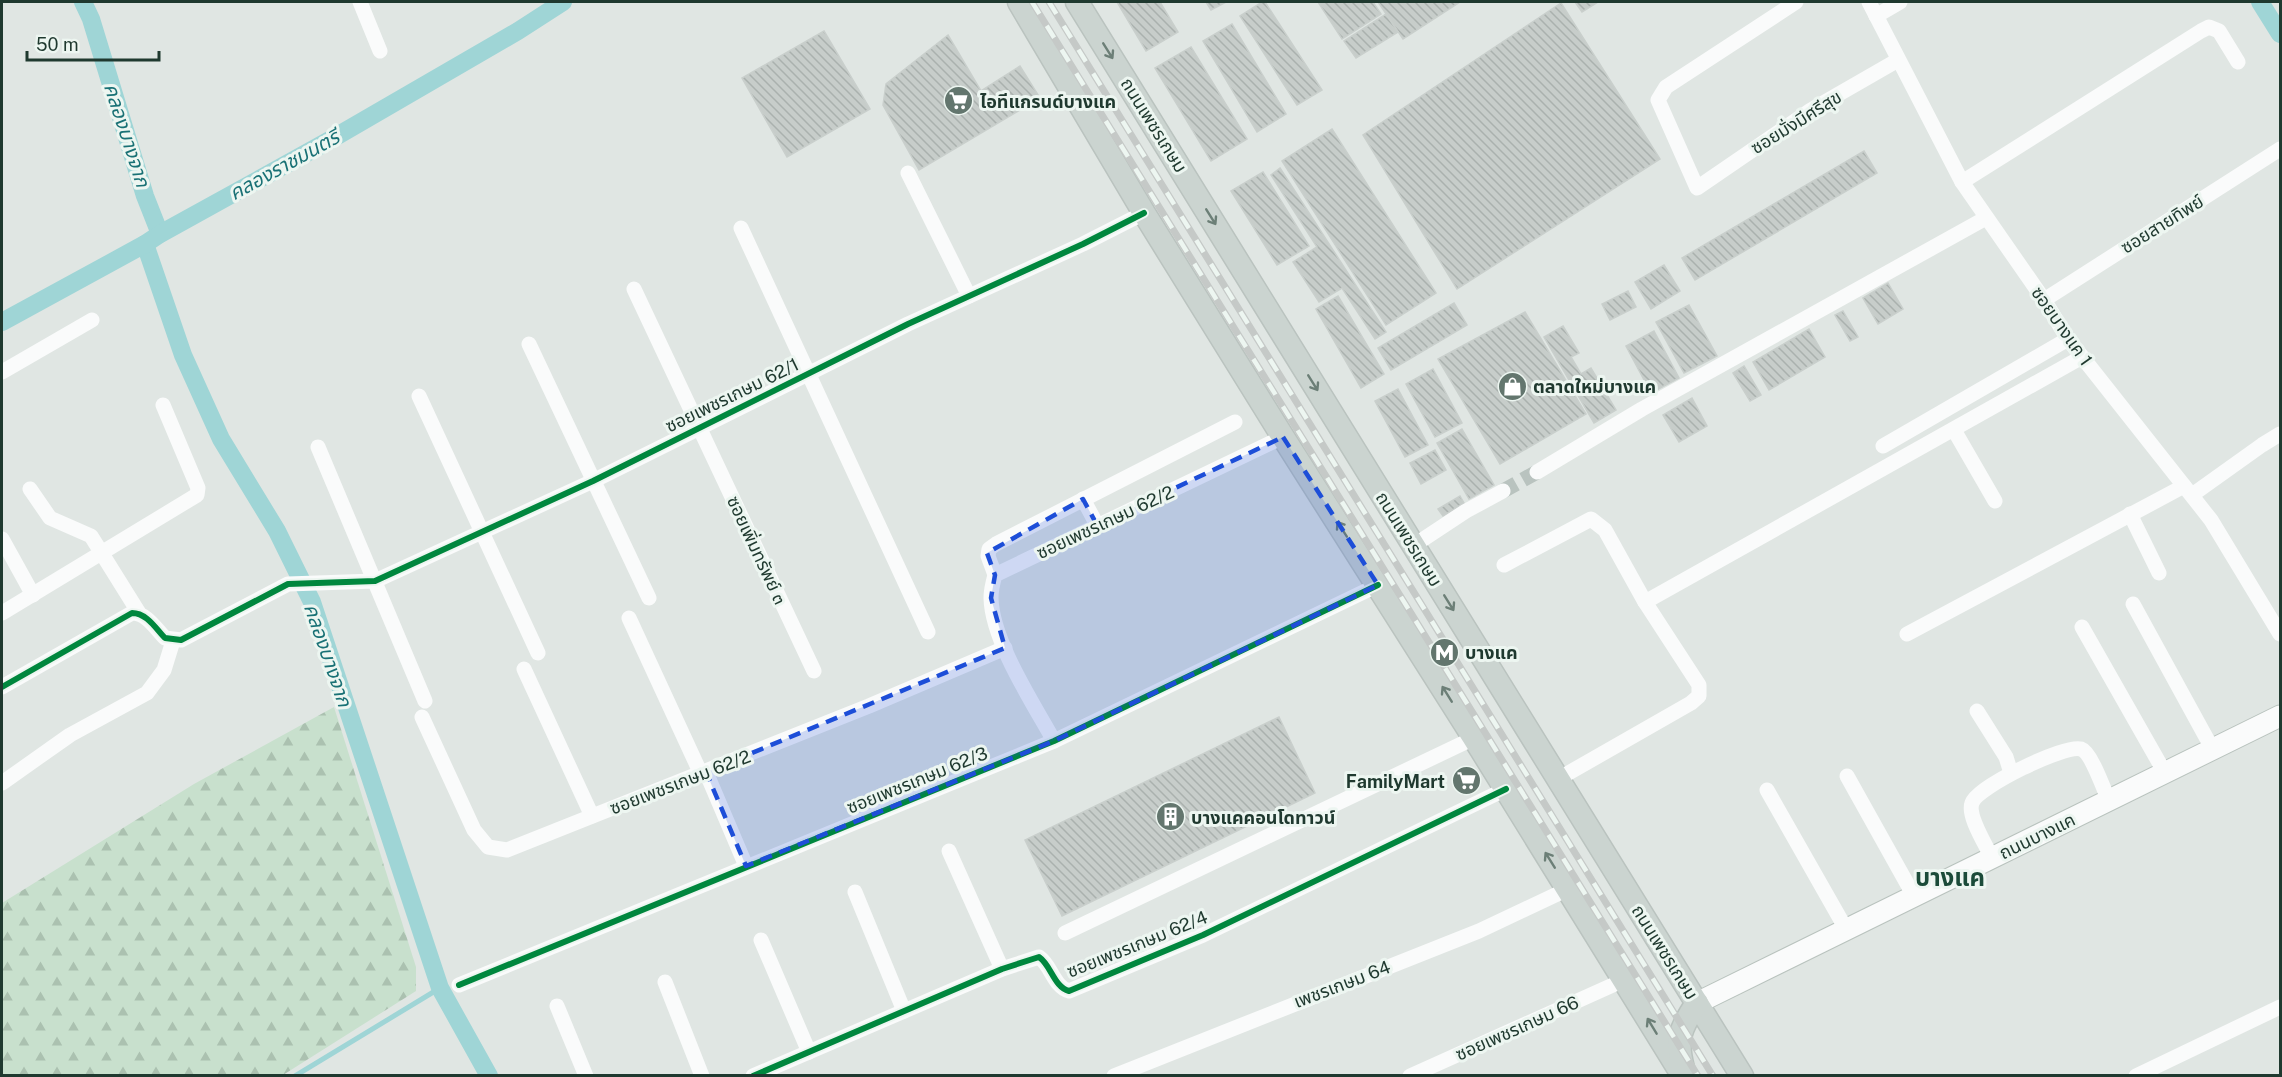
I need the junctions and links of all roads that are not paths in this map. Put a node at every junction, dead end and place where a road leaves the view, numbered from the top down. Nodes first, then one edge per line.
1 (360, 2) edge
2 (1019, 2) edge
3 (1077, 2) edge
4 (1796, 2) edge
5 (1869, 2) edge
6 (1900, 2) edge
7 (1876, 16) junction
8 (380, 51) dead end
9 (1898, 60) junction
10 (2238, 62) dead end
11 (2280, 149) edge
12 (908, 173) dead end
13 (1962, 182) junction
14 (1144, 213) junction
15 (1986, 218) junction
16 (741, 228) dead end
17 (634, 289) dead end
18 (969, 296) junction
19 (2044, 300) junction
20 (92, 320) dead end
21 (2068, 339) junction
22 (529, 344) dead end
23 (2082, 357) junction
24 (2, 372) edge
25 (809, 374) junction
26 (419, 396) dead end
27 (163, 405) dead end
28 (1235, 422) dead end
29 (699, 428) junction
30 (1954, 430) junction
31 (2280, 434) edge
32 (1283, 437) junction
33 (1883, 446) dead end
34 (318, 447) dead end
35 (1537, 472) tunnel mouth
36 (593, 481) junction
37 (30, 489) dead end
38 (2188, 490) junction
39 (1503, 491) tunnel mouth
40 (1083, 499) junction
41 (1995, 501) dead end
42 (2130, 514) junction
43 (1097, 525) junction
44 (1028, 528) junction
45 (482, 533) junction
46 (2, 540) edge
47 (1413, 546) junction
48 (102, 551) junction
49 (1041, 551) junction
50 (1504, 565) dead end
51 (2159, 573) dead end
52 (994, 575) junction
53 (375, 581) junction
54 (1378, 585) junction
55 (33, 595) junction
56 (649, 598) dead end
57 (1645, 602) junction
58 (2133, 604) dead end
59 (2, 613) edge
60 (139, 613) junction
61 (629, 618) dead end
62 (2082, 627) dead end
63 (928, 632) dead end
64 (1907, 634) dead end
65 (2280, 634) edge
66 (173, 641) junction
67 (1005, 648) junction
68 (538, 653) dead end
69 (524, 669) dead end
70 (814, 672) dead end
71 (2, 687) edge
72 (425, 701) dead end
73 (1977, 711) dead end
74 (2280, 716) edge
75 (422, 717) dead end
76 (1474, 738) junction
77 (1054, 741) junction
78 (2213, 750) junction
79 (704, 773) junction
80 (2011, 773) junction
81 (2164, 773) junction
82 (1847, 776) dead end
83 (1558, 779) junction
84 (2, 783) edge
85 (1506, 789) junction
86 (1767, 790) dead end
87 (2109, 801) junction
88 (592, 816) junction
89 (950, 851) dead end
90 (1992, 858) junction
91 (746, 866) junction
92 (1568, 889) junction
93 (855, 892) dead end
94 (1914, 896) junction
95 (1846, 929) junction
96 (1065, 933) dead end
97 (761, 940) dead end
98 (1002, 969) junction
99 (1624, 980) junction
100 (665, 982) dead end
101 (459, 985) dead end
102 (1696, 1003) junction
103 (557, 1006) dead end
104 (2280, 1007) edge
105 (904, 1011) junction
106 (809, 1052) junction
107 (586, 1076) edge
108 (702, 1076) edge
109 (753, 1076) edge
110 (1114, 1076) edge
111 (1410, 1076) edge
112 (1684, 1076) edge
113 (1742, 1076) edge
114 (2136, 1076) edge

1 - 8 street
2 - 14 main road
3 -> 47 main road, ถนนเพชรเกษม
4 - 9 street, ซอยมั่งมีศรีสุข
5 - 7 street, ซอยบางแค 1
6 - 7 street
7 - 9 street, ซอยบางแค 1
9 - 13 street, ซอยบางแค 1
10 - 13 street
11 - 19 street, ซอยสายทิพย์
12 - 18 street
13 - 15 street, ซอยบางแค 1
14 - 18 street, ซอยเพชรเกษม 62/1
14 - 32 main road
15 - 19 street, ซอยบางแค 1
15 - 35 street
16 - 25 street
17 - 29 street, ซอยเพิ่มทรัพย์ ๓
18 - 25 street, ซอยเพชรเกษม 62/1
19 - 21 street, ซอยบางแค 1
20 - 24 street
21 - 23 street, ซอยบางแค 1
21 - 33 street
22 - 36 street
23 - 30 street
23 - 38 street, ซอยบางแค 1
25 - 29 street, ซอยเพชรเกษม 62/1
25 - 63 street
26 - 45 street
27 - 48 street
28 - 40 street
29 - 36 street, ซอยเพชรเกษม 62/1
29 - 70 street, ซอยเพิ่มทรัพย์ ๓
30 - 41 street
30 - 57 street
31 - 38 street
32 - 43 street, ซอยเพชรเกษม 62/2
54 -> 32 main road
34 - 53 street
36 - 45 street, ซอยเพชรเกษม 62/1
36 - 56 street
37 - 48 street
38 - 42 street
38 - 65 street, ซอยบางแค 1
39 - 47 street
40 - 43 street
40 - 44 street
42 - 51 street
42 - 64 street
43 - 49 street, ซอยเพชรเกษม 62/2
44 - 49 street
44 - 52 street
45 - 53 street, ซอยเพชรเกษม 62/1
45 - 68 street
46 - 55 street
47 -> 83 main road, ถนนเพชรเกษม
48 - 55 street
48 - 60 street
49 - 52 street, ซอยเพชรเกษม 62/2
50 - 57 street
52 - 67 street
53 - 66 street, ซอยเพชรเกษม 62/1
53 - 72 street
76 -> 54 main road
54 - 77 street, ซอยเพชรเกษม 62/3
55 - 59 street
57 - 83 street
58 - 78 street
60 - 66 street
60 - 71 street
61 - 79 street
62 - 81 street
66 - 84 street
67 - 77 street
67 - 79 street, ซอยเพชรเกษม 62/2
69 - 88 street
73 - 80 street
74 - 78 main road, ถนนบางแค
75 - 88 street, ซอยเพชรเกษม 62/2
76 - 85 main road
76 - 96 street
77 - 91 street, ซอยเพชรเกษม 62/3
78 - 81 main road, ถนนบางแค
79 - 88 street, ซอยเพชรเกษม 62/2
79 - 91 street
80 - 87 street
80 - 90 street
81 - 87 main road, ถนนบางแค
82 - 94 street
83 - 102 main road, ถนนเพชรเกษม
92 -> 85 main road
85 - 98 street, ซอยเพชรเกษม 62/4
86 - 95 street
87 - 90 main road, ถนนบางแค
89 - 98 street
90 - 94 main road, ถนนบางแค
91 - 101 street, ซอยเพชรเกษม 62/3
92 - 99 main road
92 - 110 street, เพชรเกษม 64
93 - 105 street
94 - 95 main road, ถนนบางแค
95 - 102 main road, ถนนบางแค
97 - 106 street
98 - 105 street, ซอยเพชรเกษม 62/4
99 - 111 street, ซอยเพชรเกษม 66
112 -> 99 main road
100 - 108 street
102 - 112 main road
102 - 113 main road, ถนนเพชรเกษม
103 - 107 street
104 - 114 street
105 - 106 street, ซอยเพชรเกษม 62/4
106 - 109 street, ซอยเพชรเกษม 62/4

